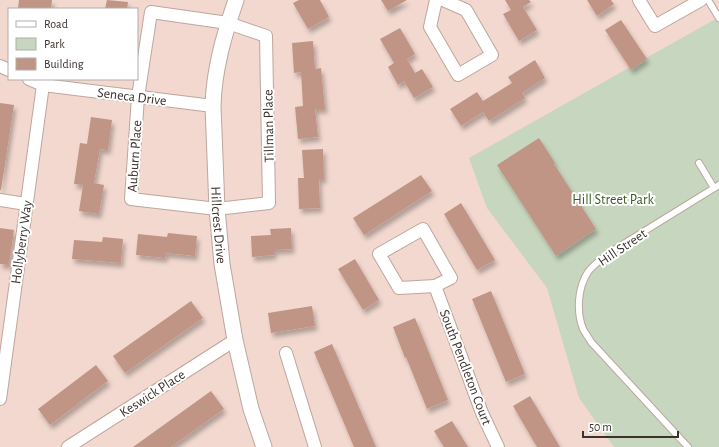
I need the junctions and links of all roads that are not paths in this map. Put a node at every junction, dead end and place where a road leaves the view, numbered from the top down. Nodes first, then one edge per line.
1 (236, 0) edge
2 (436, 0) edge
3 (443, 0) edge
4 (639, 0) edge
5 (701, 0) edge
6 (708, 0) edge
7 (719, 18) edge
8 (228, 23) junction
9 (31, 80) edge
10 (43, 85) junction
11 (138, 97) junction
12 (213, 106) junction
13 (699, 163) dead end
14 (717, 186) edge
15 (0, 200) edge
16 (26, 204) junction
17 (218, 209) junction
18 (435, 286) junction
19 (235, 340) junction
20 (286, 353) dead end
21 (0, 399) edge
22 (68, 447) edge
23 (264, 447) edge
24 (315, 447) edge
25 (498, 447) edge
26 (688, 447) edge

1 - 8 street, Hillcrest Drive
2 - 3 street
4 - 5 street
6 - 7 lane
8 - 11 street
8 - 12 street, Hillcrest Drive
8 - 17 street, Tillman Place
9 - 10 street, Seneca Drive
10 - 11 street, Seneca Drive
10 - 16 street, Hollyberry Way
11 - 12 street, Seneca Drive
11 - 17 street, Auburn Place
12 - 17 street, Hillcrest Drive
13 - 14 lane
14 - 26 lane, Hill Street
15 - 16 street
16 - 21 street, Hollyberry Way
17 - 19 street, Hillcrest Drive
18 - 18 street
18 - 25 street, South Pendleton Court
19 - 22 street, Keswick Place
19 - 23 street, Hillcrest Drive
20 - 24 street

